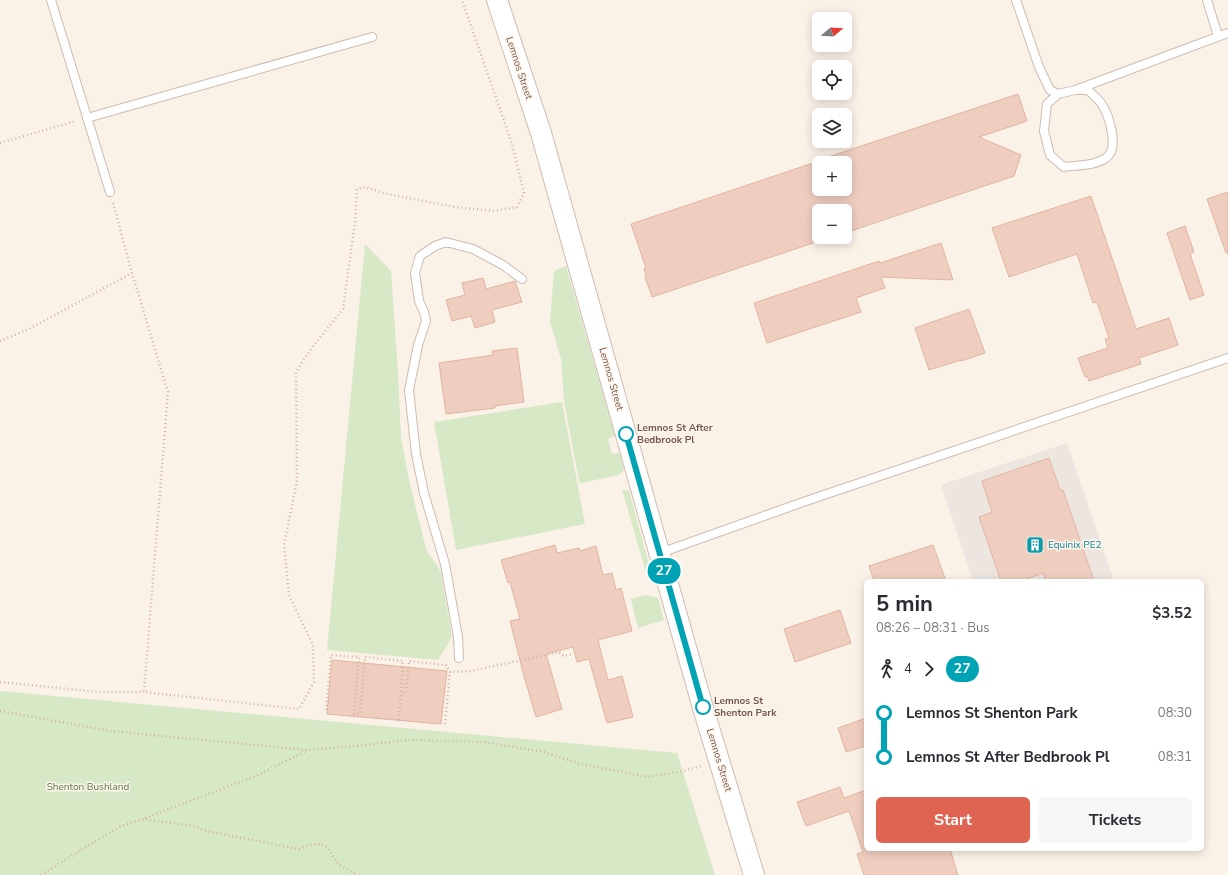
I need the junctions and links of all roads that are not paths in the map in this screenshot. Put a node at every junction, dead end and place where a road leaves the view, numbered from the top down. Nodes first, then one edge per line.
1 (51, 0) edge
2 (497, 0) edge
3 (1016, 0) edge
4 (1207, 0) edge
5 (1228, 33) edge
6 (1218, 36) junction
7 (372, 37) dead end
8 (1075, 90) junction
9 (1058, 94) junction
10 (87, 118) junction
11 (110, 192) road end
12 (522, 279) dead end
13 (1228, 358) edge
14 (659, 554) junction
15 (460, 658) dead end
16 (754, 875) edge

1 - 10 lane
2 - 14 street, Lemnos Street
3 - 9 lane
4 - 6 lane
5 - 6 lane
6 - 8 lane
7 - 10 lane
8 - 9 lane
8 - 9 lane
10 - 11 lane
12 - 15 lane
13 - 14 lane
14 - 16 street, Lemnos Street

